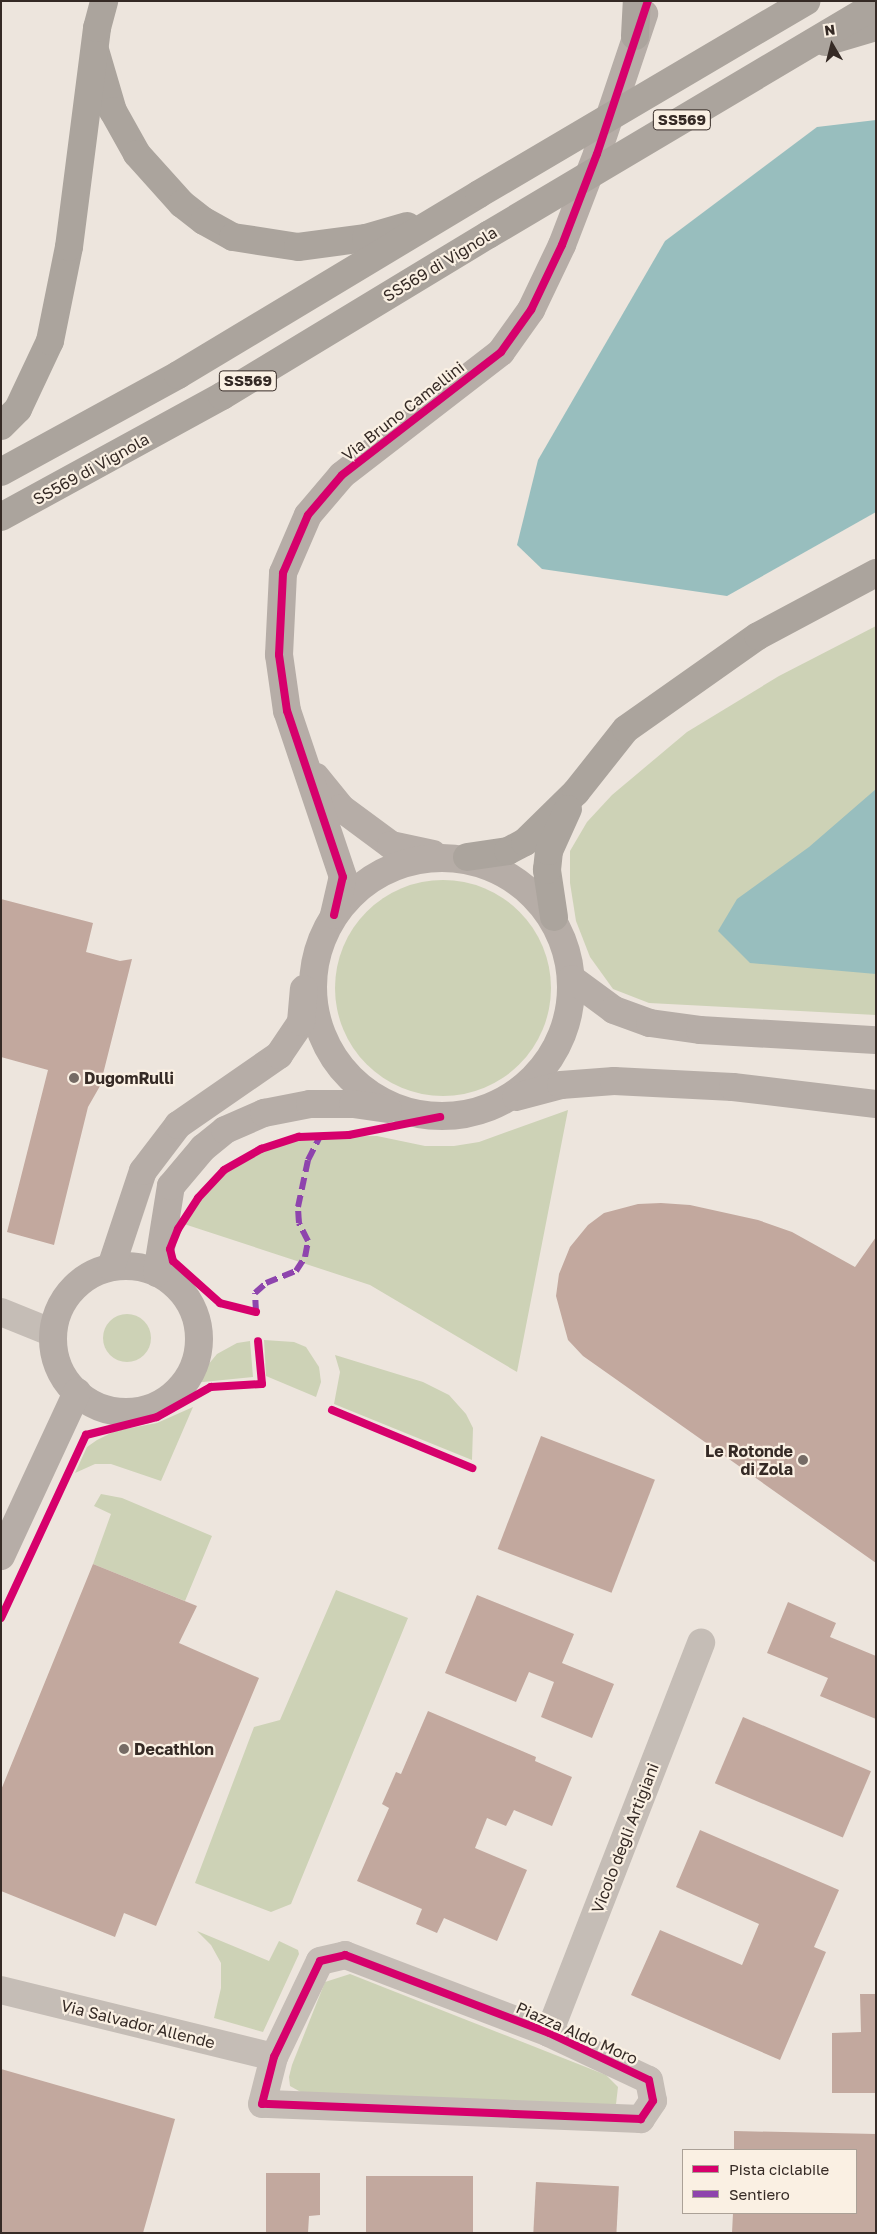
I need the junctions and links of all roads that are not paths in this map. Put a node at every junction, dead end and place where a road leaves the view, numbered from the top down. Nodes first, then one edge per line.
1 (104, 1) edge
2 (637, 1) edge
3 (648, 1) edge
4 (806, 1) edge
5 (876, 5) edge
6 (876, 27) edge
7 (635, 36) junction
8 (95, 50) junction
9 (771, 66) junction
10 (447, 214) junction
11 (1, 426) edge
12 (1, 472) edge
13 (1, 517) edge
14 (876, 573) edge
15 (303, 762) junction
16 (576, 792) junction
17 (459, 858) junction
18 (334, 915) junction
19 (554, 917) junction
20 (317, 950) junction
21 (572, 979) junction
22 (876, 1040) edge
23 (508, 1100) junction
24 (876, 1104) edge
25 (405, 1112) junction
26 (111, 1267) junction
27 (157, 1273) junction
28 (1, 1312) edge
29 (53, 1333) junction
30 (77, 1392) junction
31 (1, 1556) edge
32 (701, 1644) dead end
33 (1, 1990) edge
34 (549, 2033) junction
35 (274, 2057) junction

1 - 8 highway
2 - 7 highway
3 - 7 street, Via Bruno Camellini
4 - 10 highway, SS569, bridge
5 - 9 highway, SS569 di Vignola / SS569, bridge
6 - 9 highway, bridge
7 - 15 street, Via Bruno Camellini
8 - 10 highway
8 - 11 highway
9 - 13 highway, SS569 di Vignola / SS569, bridge
10 - 12 highway, SS569
14 - 16 highway
15 - 17 street, Via Bruno Camellini
15 - 18 street, Via Bruno Camellini
16 - 17 highway
16 - 19 highway
17 - 18 street
17 - 19 street, Via Bruno Camellini
18 - 20 street
19 - 21 street
20 - 25 street
20 - 26 street
21 - 22 street
21 - 23 street
23 - 24 street
23 - 25 street
25 - 27 street
26 - 27 street
26 - 29 street
27 - 30 street
28 - 29 street
29 - 30 street
30 - 31 street
32 - 34 street, Vicolo degli Artigiani
33 - 35 street, Via Salvador Allende
34 - 35 street, Piazza Aldo Moro
34 - 35 street, Piazza Aldo Moro

